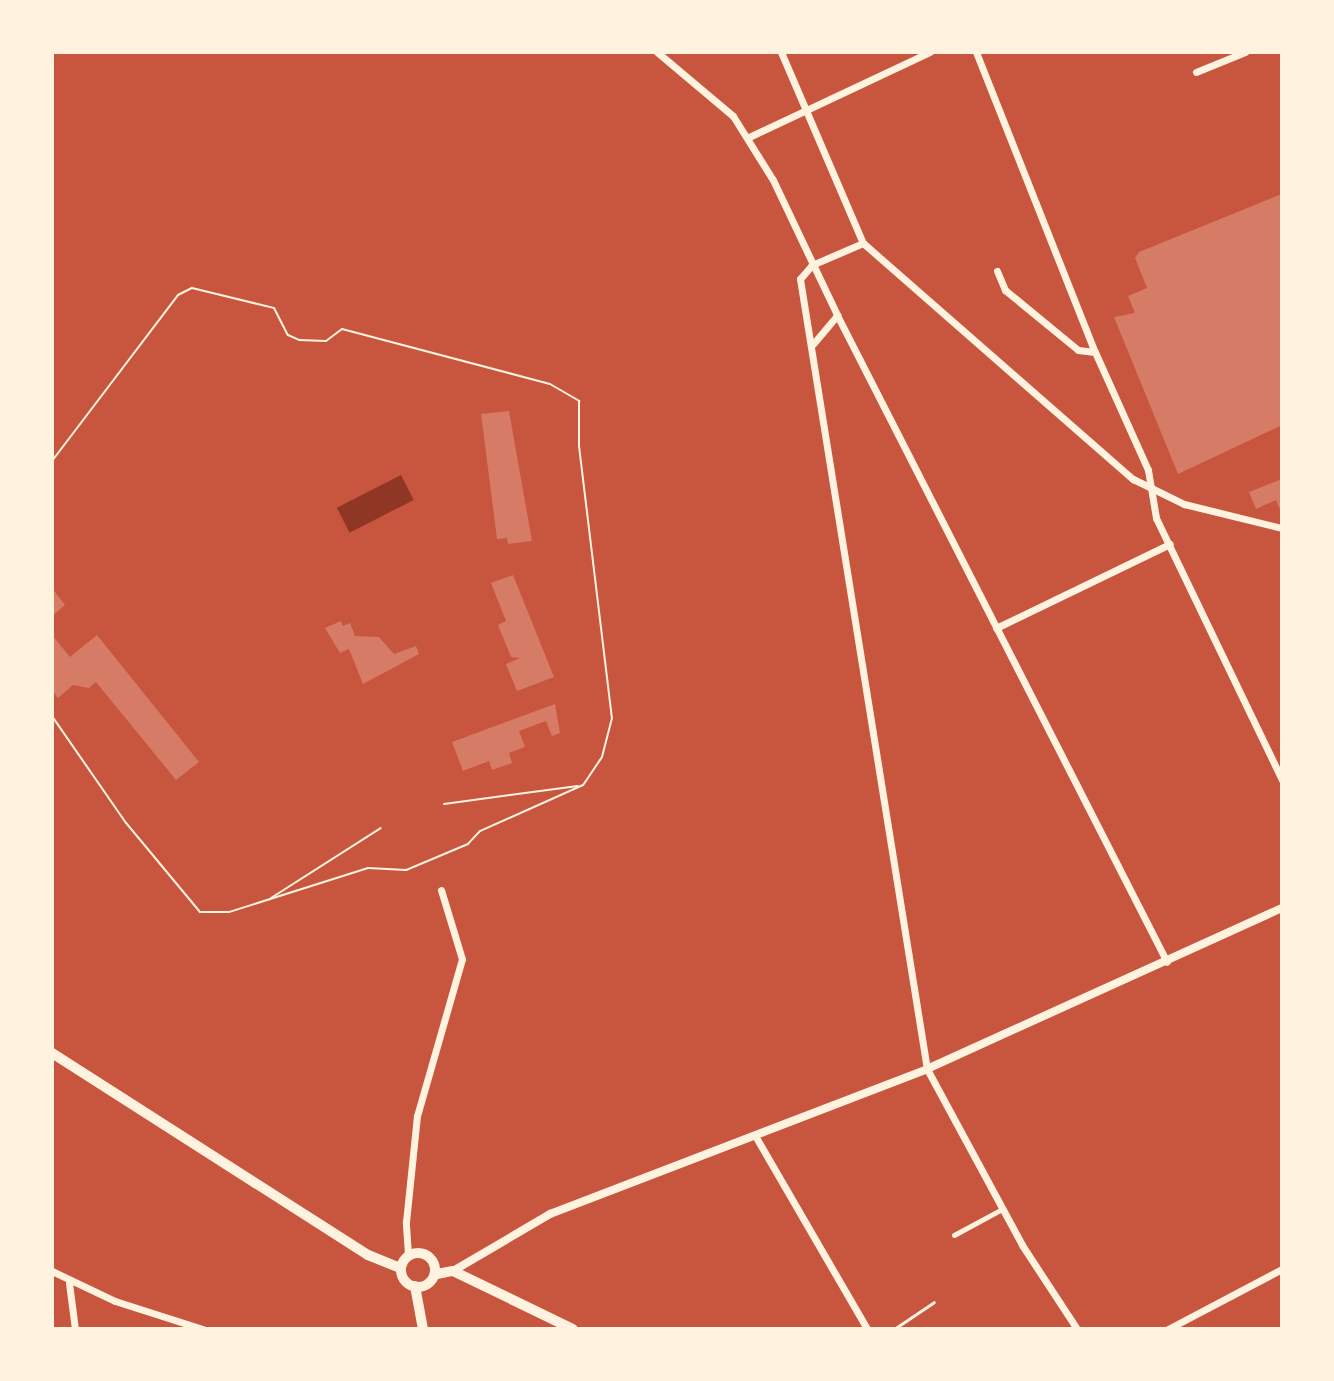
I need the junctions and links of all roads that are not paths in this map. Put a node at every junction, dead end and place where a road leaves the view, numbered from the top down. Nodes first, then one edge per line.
1 (657, 52) edge
2 (781, 52) edge
3 (930, 52) edge
4 (976, 52) edge
5 (1245, 52) edge
6 (1196, 72) dead end
7 (806, 111) junction
8 (749, 137) junction
9 (863, 243) junction
10 (812, 265) junction
11 (997, 271) dead end
12 (837, 315) junction
13 (808, 321) junction
14 (827, 325) junction
15 (812, 346) junction
16 (1095, 352) junction
17 (1154, 491) junction
18 (1282, 528) edge
19 (1170, 544) junction
20 (996, 628) junction
21 (1282, 780) edge
22 (441, 890) dead end
23 (1282, 908) edge
24 (1167, 962) junction
25 (52, 1053) edge
26 (927, 1069) junction
27 (757, 1139) junction
28 (1002, 1209) junction
29 (954, 1235) dead end
30 (408, 1254) junction
31 (400, 1268) junction
32 (1282, 1269) edge
33 (52, 1271) edge
34 (453, 1271) junction
35 (437, 1274) junction
36 (69, 1283) junction
37 (415, 1286) junction
38 (934, 1302) dead end
39 (75, 1329) edge
40 (203, 1329) edge
41 (423, 1329) edge
42 (573, 1329) edge
43 (867, 1329) edge
44 (894, 1329) edge
45 (1077, 1329) edge
46 (1168, 1329) edge

1 - 8 street
2 - 7 street
3 - 7 street
4 - 16 street
5 - 6 street
7 - 8 street
7 - 9 street
8 - 10 street
9 - 10 street
9 - 17 street
10 - 12 street
10 - 13 street
11 - 16 street
12 - 14 street
12 - 20 street
13 - 14 street
13 - 15 street
14 - 15 street
15 - 26 street
16 - 17 street
17 - 18 street
17 - 19 street
19 - 20 street
19 - 21 street
20 - 24 street
22 - 30 street
23 - 24 street
24 - 26 street
25 - 31 main road
26 - 27 street
26 - 28 street
27 - 34 street
27 - 43 street
28 - 29 street
28 - 45 street
30 - 31 main road
30 - 35 main road
31 - 37 main road
32 - 46 street
33 - 36 street
34 - 35 main road
34 - 42 main road
35 - 37 main road
36 - 39 street
36 - 40 street
37 - 41 main road
38 - 44 lane

